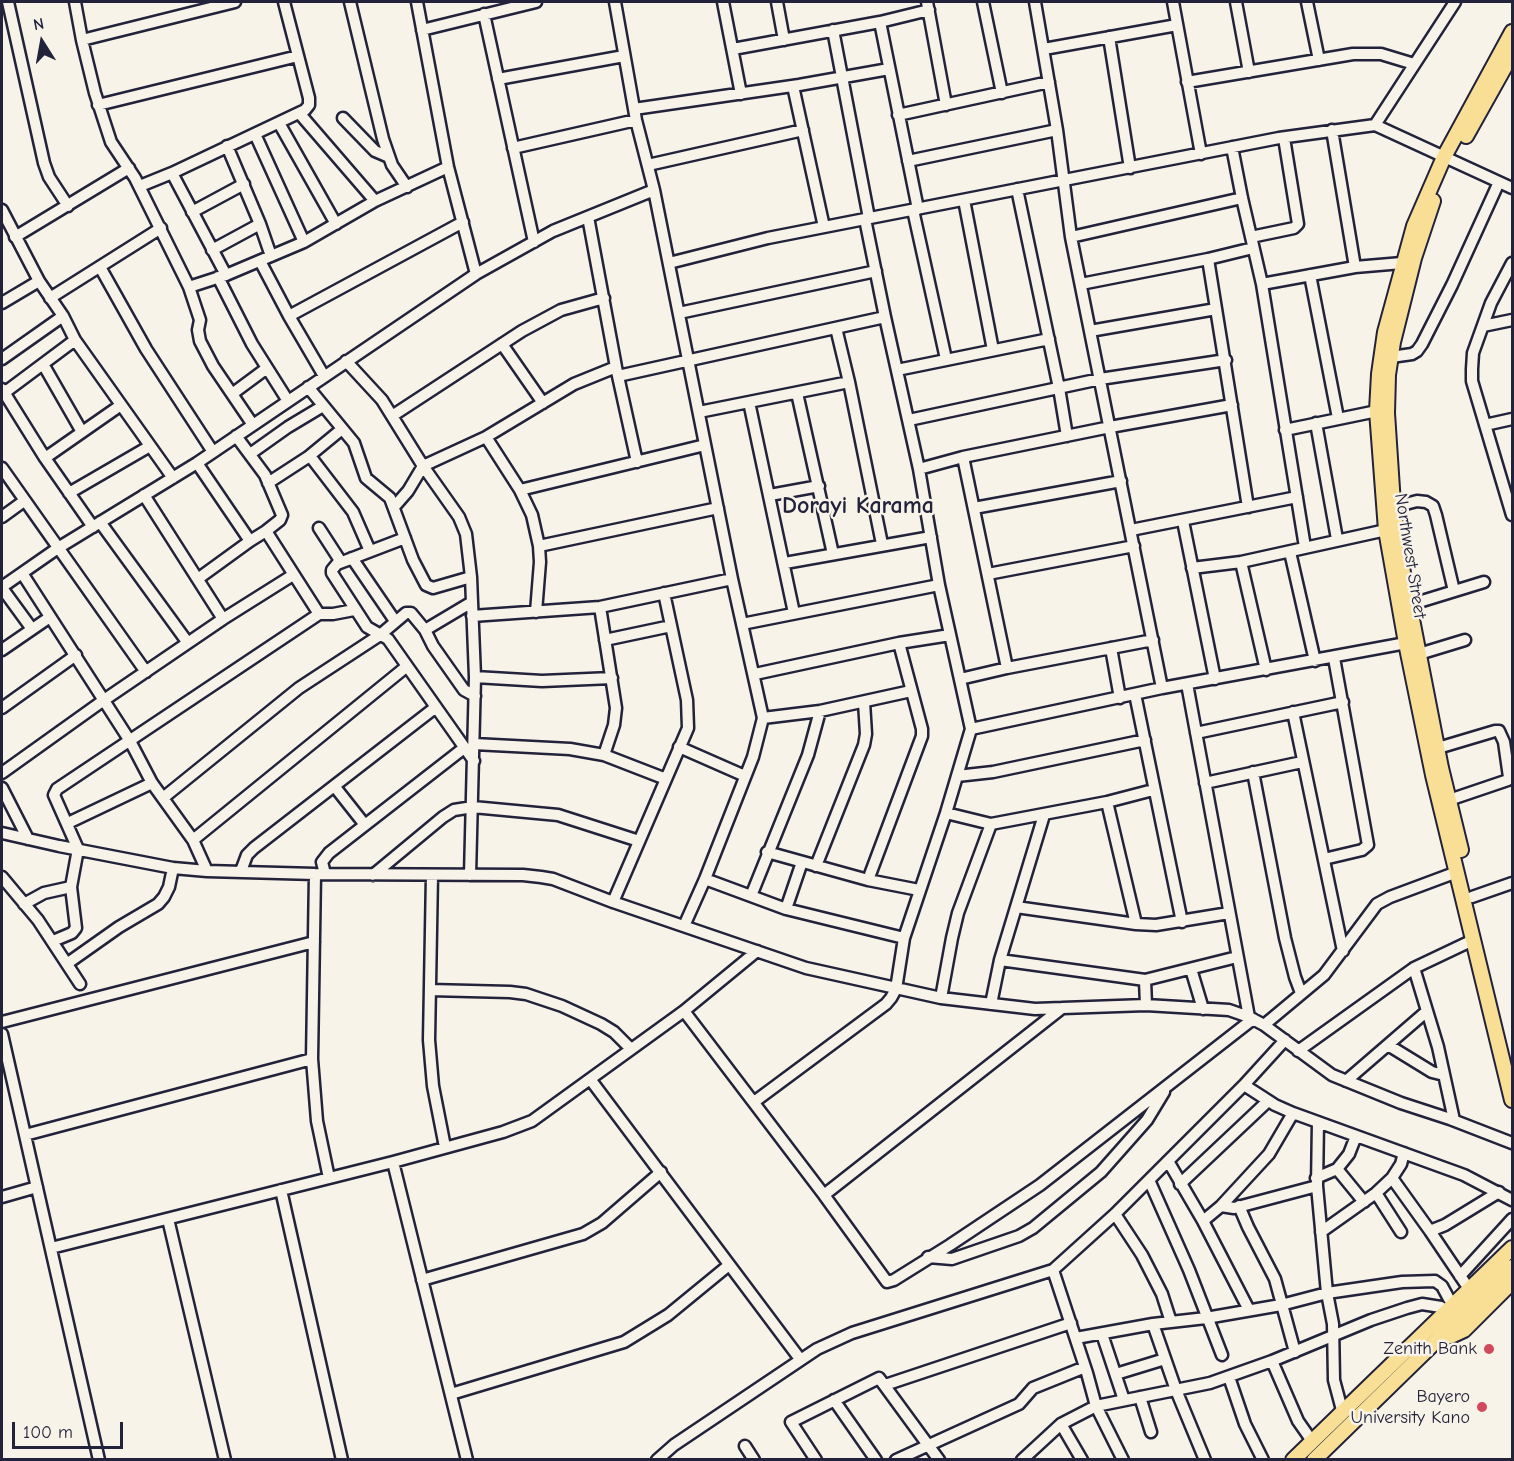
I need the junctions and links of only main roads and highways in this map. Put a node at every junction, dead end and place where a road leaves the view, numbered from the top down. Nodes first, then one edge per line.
1 (1512, 32) edge
2 (1512, 54) edge
3 (1507, 76) edge
4 (1448, 159) junction
5 (1512, 1062) edge
6 (1512, 1100) edge
7 (1512, 1235) edge
8 (1512, 1248) edge
9 (1512, 1267) edge
10 (1512, 1282) edge
11 (1435, 1333) junction
12 (1293, 1460) edge
13 (1314, 1460) edge

1 - 4 main road, Northwest Street
2 - 3 main road, Northwest Street
3 - 4 main road, Northwest Street
4 - 5 main road, Northwest Street
4 - 6 main road, Northwest Street
7 - 11 main road
8 - 11 main road
9 - 11 main road
10 - 11 main road
11 - 12 main road
11 - 13 main road

